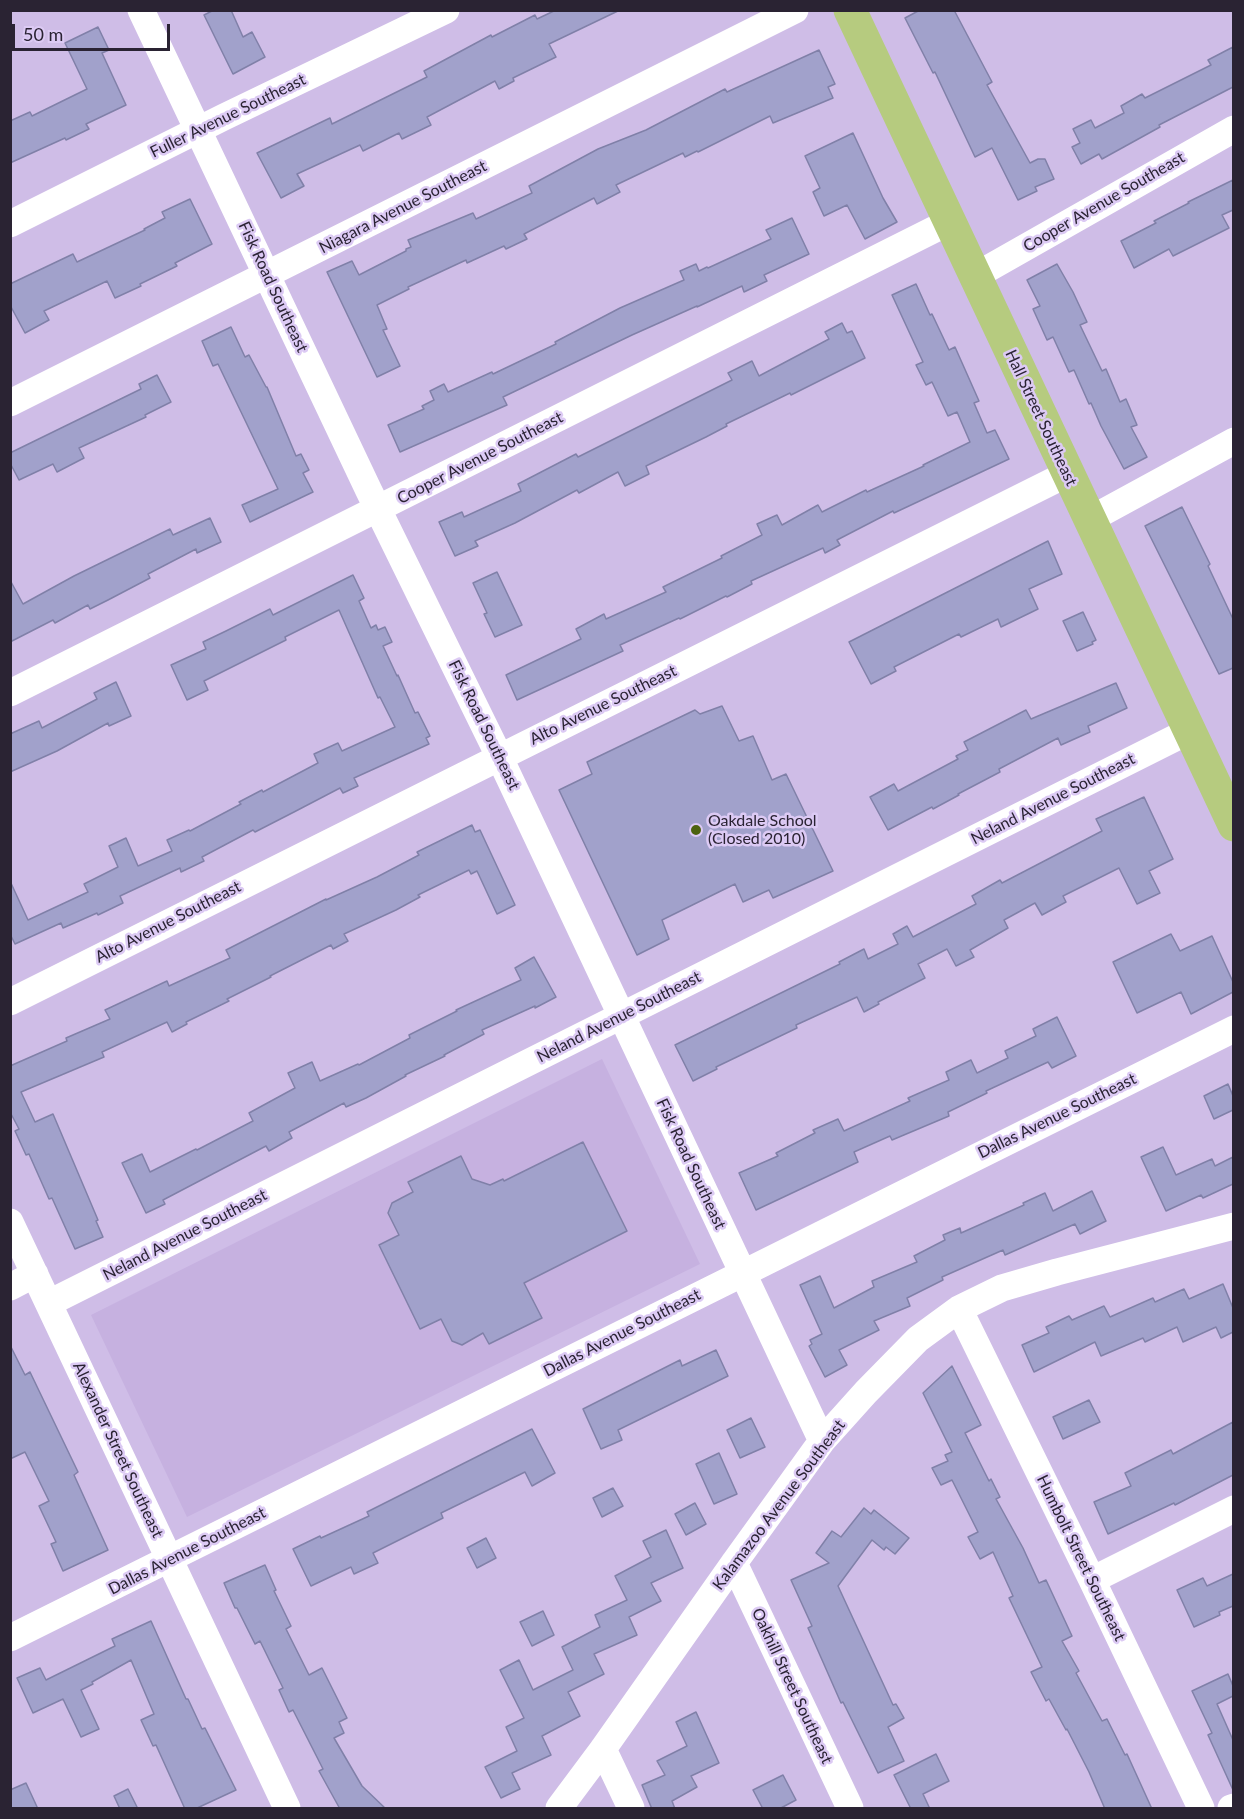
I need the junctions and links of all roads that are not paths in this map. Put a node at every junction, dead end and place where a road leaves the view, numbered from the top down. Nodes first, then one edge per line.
1 (141, 10) edge
2 (446, 10) edge
3 (795, 10) edge
4 (850, 10) edge
5 (1233, 129) edge
6 (198, 130) junction
7 (949, 222) junction
8 (10, 224) edge
9 (268, 275) junction
10 (975, 276) junction
11 (10, 403) edge
12 (1233, 441) edge
13 (1067, 474) junction
14 (378, 509) junction
15 (1089, 520) junction
16 (10, 693) edge
17 (1189, 731) junction
18 (500, 756) junction
19 (1233, 825) edge
20 (10, 1002) edge
21 (621, 1016) junction
22 (1233, 1029) edge
23 (10, 1222) edge
24 (1233, 1226) edge
25 (742, 1273) junction
26 (35, 1274) junction
27 (10, 1287) edge
28 (49, 1303) junction
29 (959, 1309) junction
30 (822, 1441) junction
31 (1233, 1509) edge
32 (169, 1560) junction
33 (734, 1563) junction
34 (1092, 1580) junction
35 (10, 1638) edge
36 (603, 1749) junction
37 (287, 1809) edge
38 (559, 1809) edge
39 (631, 1809) edge
40 (850, 1809) edge
41 (1201, 1809) edge

1 - 6 street, Fisk Road Southeast
2 - 6 street, Fuller Avenue Southeast
3 - 9 street, Niagara Avenue Southeast
4 - 7 main road, Hall Street Southeast
5 - 10 street, Cooper Avenue Southeast
6 - 8 street, Fuller Avenue Southeast
6 - 9 street, Fisk Road Southeast
7 - 10 main road, Hall Street Southeast
7 - 14 street, Cooper Avenue Southeast
9 - 11 street, Niagara Avenue Southeast
9 - 14 street, Fisk Road Southeast
10 - 13 main road, Hall Street Southeast
12 - 15 street
13 - 15 main road, Hall Street Southeast
13 - 18 street, Alto Avenue Southeast
14 - 16 street, Cooper Avenue Southeast
14 - 18 street, Fisk Road Southeast
15 - 17 main road, Hall Street Southeast
17 - 19 main road, Hall Street Southeast
17 - 21 street, Neland Avenue Southeast
18 - 20 street, Alto Avenue Southeast
18 - 21 street, Fisk Road Southeast
21 - 25 street, Fisk Road Southeast
21 - 28 street, Neland Avenue Southeast
22 - 25 street, Dallas Avenue Southeast
23 - 26 street, Alexander Street Southeast
24 - 29 street, Kalamazoo Avenue Southeast
25 - 30 street, Fisk Road Southeast
25 - 32 street, Dallas Avenue Southeast
26 - 27 street
26 - 28 street, Alexander Street Southeast
28 - 32 street, Alexander Street Southeast
29 - 30 street, Kalamazoo Avenue Southeast
29 - 34 street, Humbolt Street Southeast
30 - 33 street, Kalamazoo Avenue Southeast
31 - 34 street
32 - 35 street, Dallas Avenue Southeast
32 - 37 street, Alexander Street Southeast
33 - 36 street, Kalamazoo Avenue Southeast
33 - 40 street, Oakhill Street Southeast
34 - 41 street, Humbolt Street Southeast
36 - 38 street, Kalamazoo Avenue Southeast
36 - 39 street

